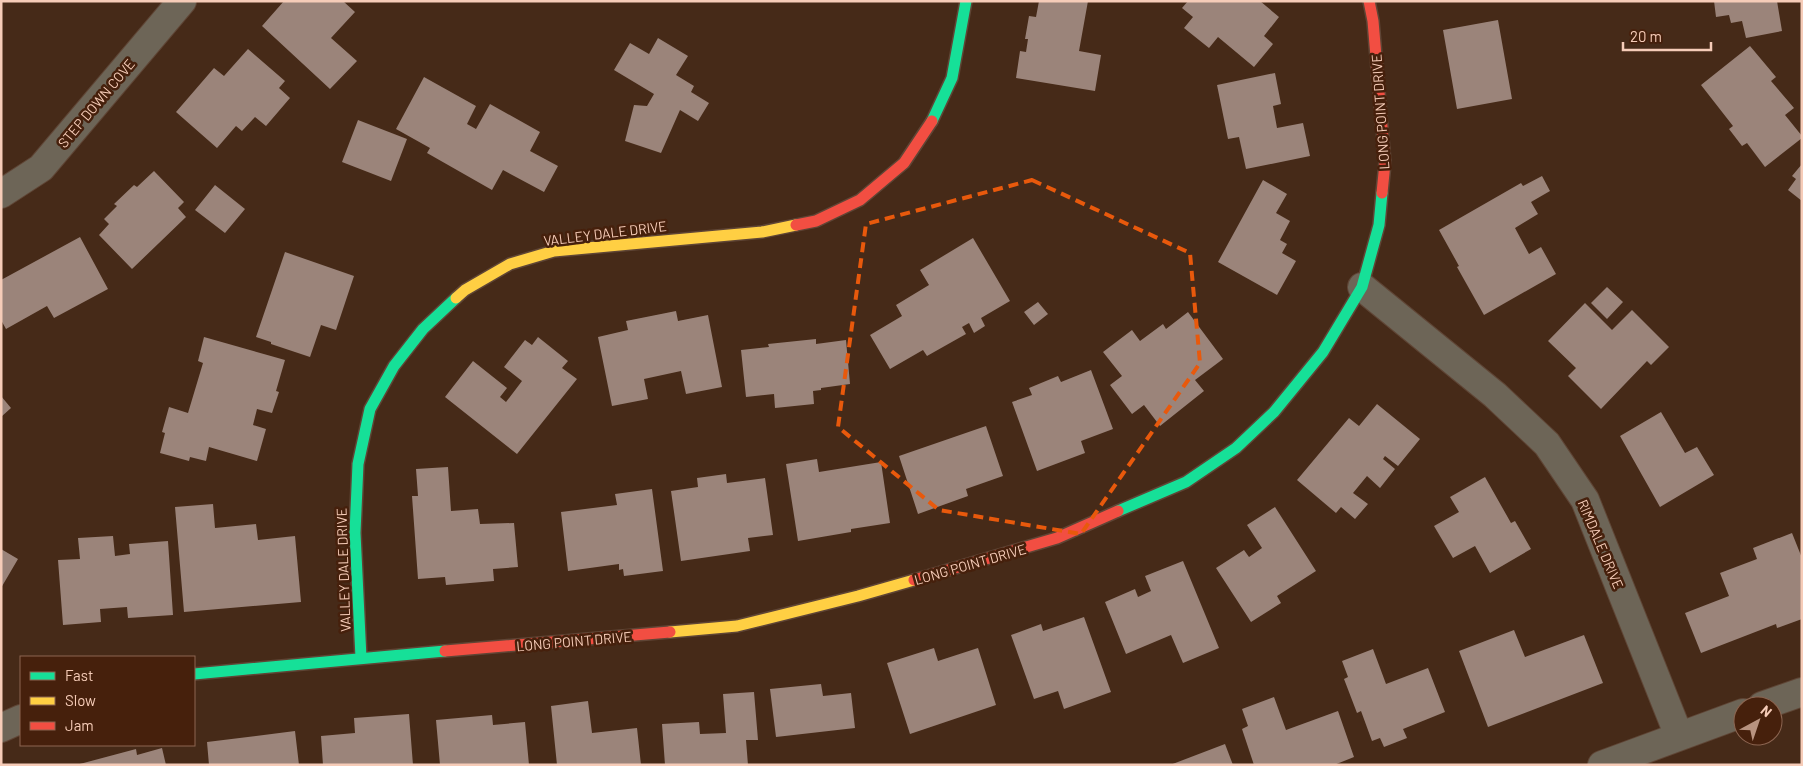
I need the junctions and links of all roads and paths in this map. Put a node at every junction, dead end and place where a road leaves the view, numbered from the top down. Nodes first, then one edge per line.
1 (182, 1) edge
2 (966, 1) edge
3 (1369, 1) edge
4 (1, 194) edge
5 (1362, 286) junction
6 (361, 658) junction
7 (195, 674) edge
8 (1802, 692) edge
9 (1783, 699) edge
10 (1733, 717) edge
11 (20, 719) edge
12 (1, 728) edge
13 (1679, 736) junction
14 (1602, 765) edge

1 - 4 street, STEP DOWN COVE
2 - 6 street, VALLEY DALE DRIVE
3 - 5 street, LONG POINT DRIVE
5 - 6 street, LONG POINT DRIVE
5 - 13 street, RIMDALE DRIVE
6 - 7 street, LONG POINT DRIVE
8 - 9 street
10 - 13 street
11 - 12 street
13 - 14 street

